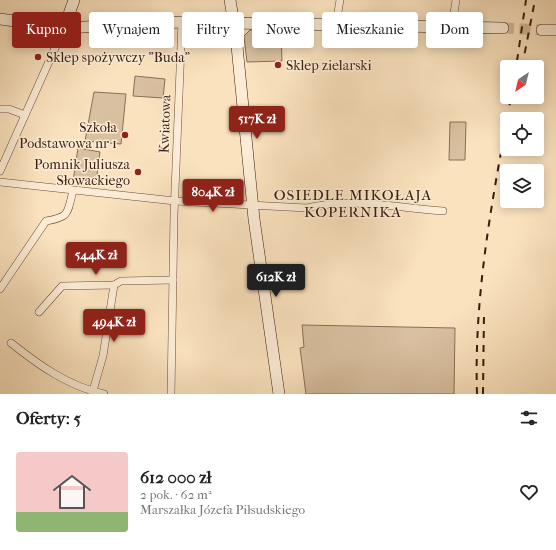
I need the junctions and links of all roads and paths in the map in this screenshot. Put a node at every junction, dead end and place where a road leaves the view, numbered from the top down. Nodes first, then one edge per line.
1 (74, 0) edge
2 (230, 0) edge
3 (340, 0) edge
4 (456, 0) edge
5 (70, 12) edge
6 (232, 12) edge
7 (338, 12) edge
8 (454, 12) edge
9 (0, 19) edge
10 (12, 21) edge
11 (182, 22) joint
12 (244, 23) edge
13 (322, 24) edge
14 (81, 27) edge
15 (483, 27) edge
16 (503, 28) tunnel mouth
17 (542, 30) tunnel mouth
18 (556, 30) edge
19 (55, 48) edge
20 (236, 48) edge
21 (0, 109) edge
22 (25, 115) junction
23 (0, 171) edge
24 (0, 182) edge
25 (73, 191) junction
26 (175, 202) junction
27 (252, 205) junction
28 (443, 211) dead end
29 (172, 280) junction
30 (114, 285) junction
31 (0, 290) edge
32 (39, 312) dead end
33 (11, 343) dead end
34 (92, 393) edge
35 (104, 394) edge
36 (171, 394) edge
37 (279, 394) edge

1 - 5 street
2 - 6 street
3 - 7 street
4 - 8 street
9 - 10 street
11 - 14 street
11 - 26 street, Kwiatowa
12 - 13 street
15 - 16 street
17 - 18 street
19 - 22 street
20 - 27 street
21 - 22 street
22 - 23 street
24 - 25 street
25 - 26 street
25 - 31 street
26 - 27 street
26 - 29 street, Kwiatowa
27 - 28 street
27 - 37 street
29 - 30 street
29 - 36 street, Kwiatowa
30 - 32 street
30 - 34 street
33 - 34 street
34 - 35 street

